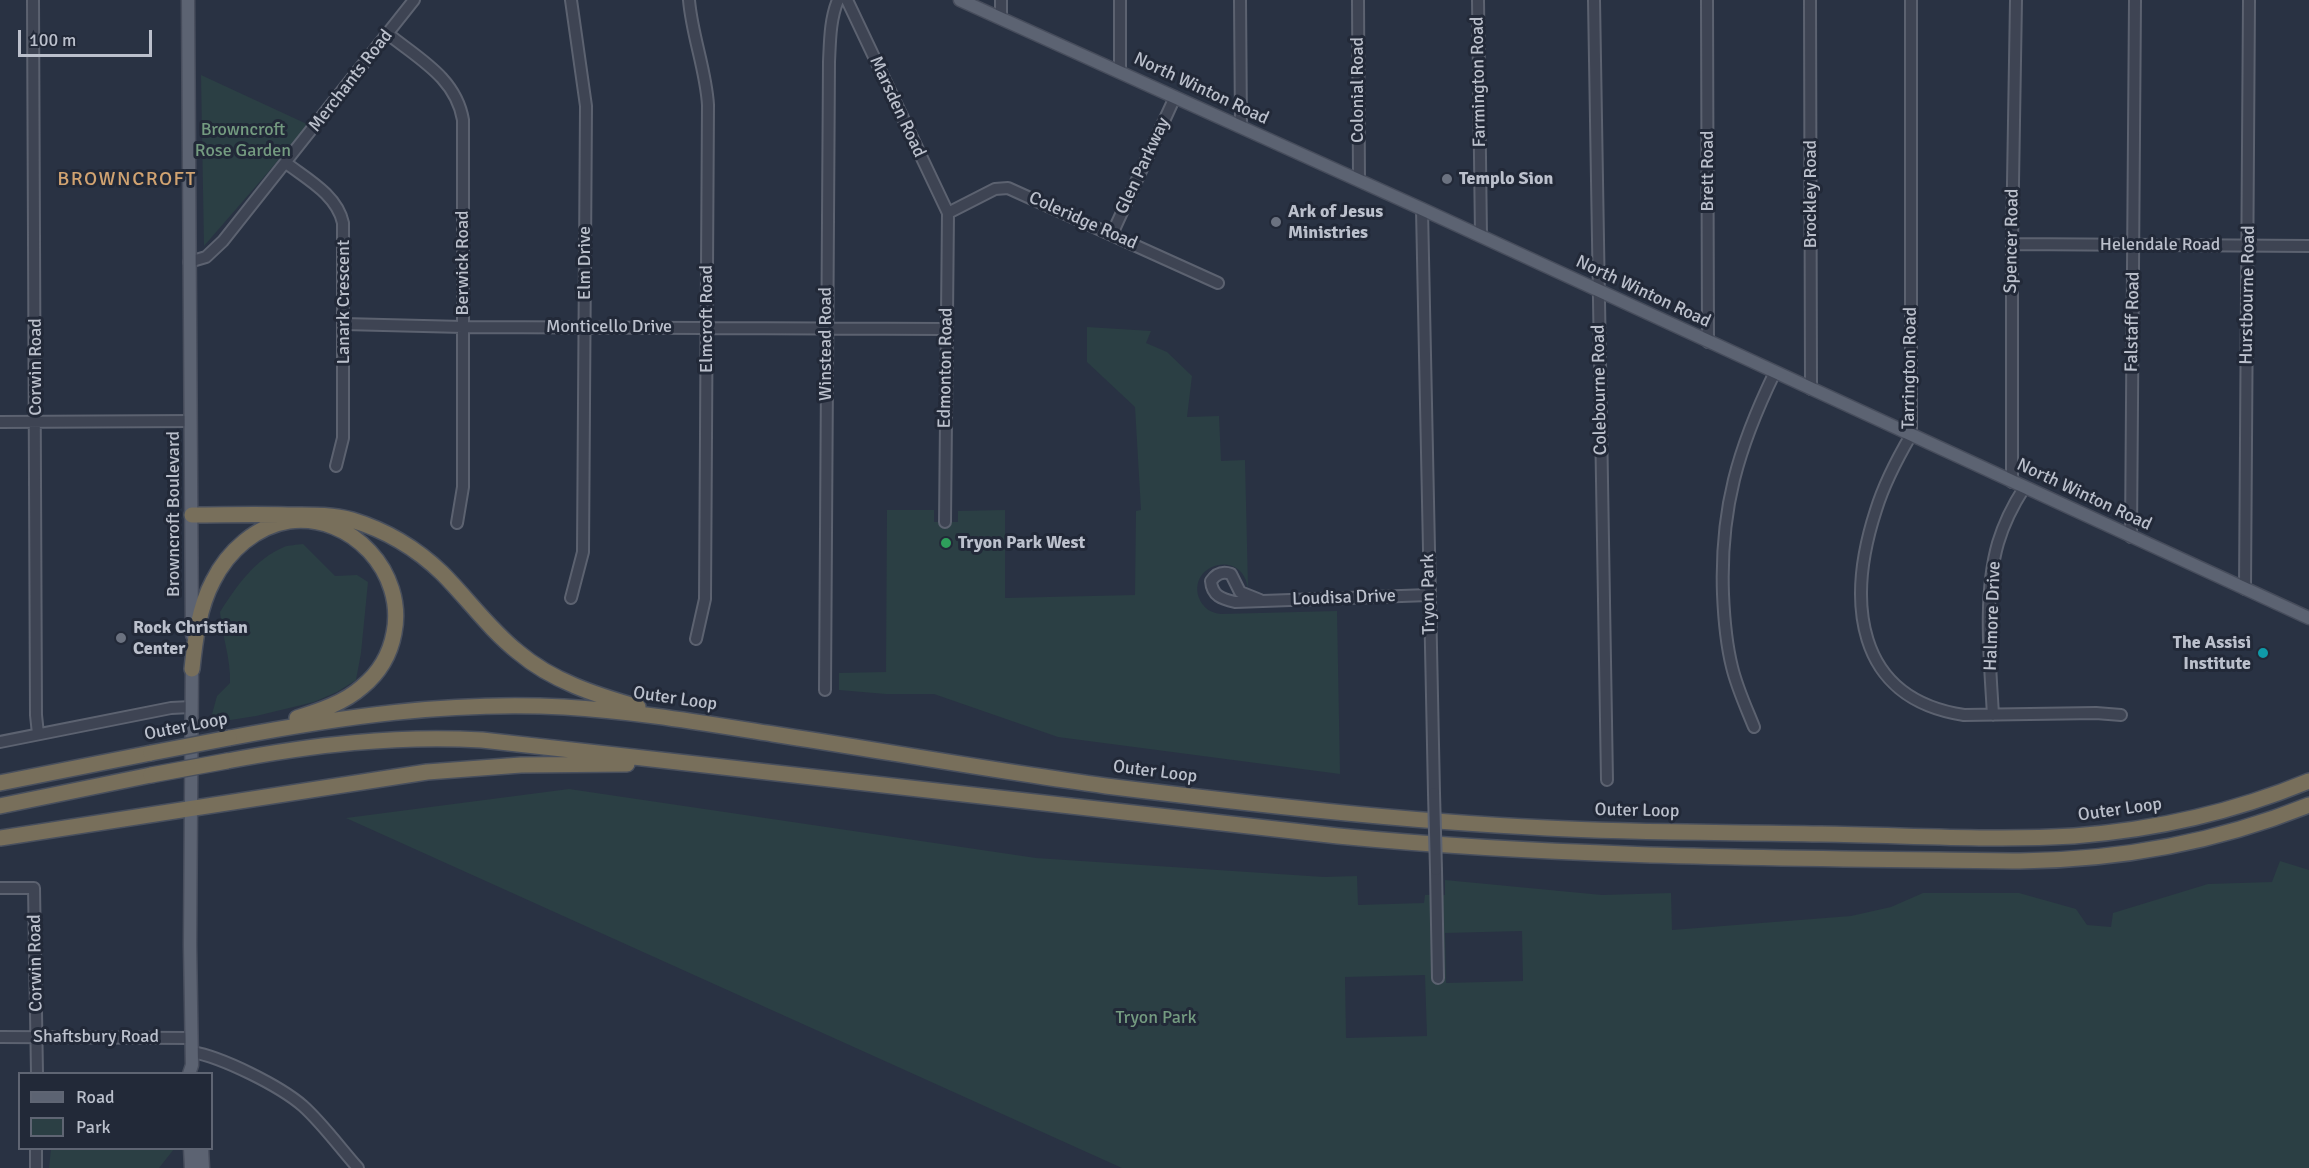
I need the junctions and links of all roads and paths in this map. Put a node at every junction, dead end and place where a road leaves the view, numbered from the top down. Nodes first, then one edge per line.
1 (33, 0) edge
2 (188, 0) edge
3 (414, 0) edge
4 (571, 0) edge
5 (689, 0) edge
6 (838, 0) edge
7 (847, 0) edge
8 (960, 0) edge
9 (1001, 0) edge
10 (1120, 0) edge
11 (1240, 0) edge
12 (1358, 0) edge
13 (1478, 0) edge
14 (1594, 0) edge
15 (1707, 0) edge
16 (1810, 0) edge
17 (1911, 0) edge
18 (2016, 0) edge
19 (2135, 0) edge
20 (2249, 0) edge
21 (1001, 18) junction
22 (388, 34) junction
23 (1120, 72) junction
24 (1175, 97) junction
25 (1241, 127) junction
26 (286, 163) junction
27 (1359, 180) junction
28 (1422, 209) junction
29 (948, 213) junction
30 (1112, 234) junction
31 (1480, 236) junction
32 (2012, 243) junction
33 (2134, 245) junction
34 (2248, 246) junction
35 (2309, 246) edge
36 (189, 262) junction
37 (1218, 283) dead end
38 (1598, 290) junction
39 (344, 324) junction
40 (463, 327) junction
41 (585, 327) junction
42 (707, 327) junction
43 (826, 328) junction
44 (946, 329) junction
45 (1708, 342) junction
46 (1775, 372) junction
47 (1811, 389) junction
48 (191, 421) junction
49 (0, 422) edge
50 (36, 422) junction
51 (1911, 435) junction
52 (336, 466) dead end
53 (2012, 482) junction
54 (2024, 488) junction
55 (268, 514) junction
56 (192, 515) junction
57 (314, 522) junction
58 (945, 522) dead end
59 (457, 523) dead end
60 (2131, 537) junction
61 (2245, 589) junction
62 (1429, 595) junction
63 (571, 598) dead end
64 (1260, 600) dead end
65 (2309, 618) edge
66 (696, 639) dead end
67 (192, 669) junction
68 (825, 690) dead end
69 (191, 707) junction
70 (1993, 715) junction
71 (2121, 715) dead end
72 (708, 723) junction
73 (1754, 727) dead end
74 (38, 734) junction
75 (229, 738) junction
76 (0, 742) edge
77 (708, 764) junction
78 (1606, 780) dead end
79 (2309, 781) edge
80 (0, 783) edge
81 (2309, 805) edge
82 (0, 806) edge
83 (191, 808) junction
84 (0, 838) edge
85 (0, 888) edge
86 (1438, 978) dead end
87 (0, 1037) edge
88 (37, 1037) junction
89 (191, 1038) junction
90 (193, 1066) edge
91 (37, 1072) edge
92 (36, 1150) edge
93 (190, 1150) edge
94 (202, 1150) edge
95 (36, 1168) edge
96 (191, 1168) edge
97 (203, 1168) edge
98 (358, 1168) edge

1 - 50 street, Corwin Road
2 - 36 main road, Browncroft Boulevard
3 - 22 street, Merchants Road
4 - 41 street, Elm Drive
5 - 42 street, Elmcroft Road
6 - 43 street, Winstead Road
7 - 29 street, Marsden Road
8 - 21 main road, North Winton Road
9 - 21 street
10 - 23 street
11 - 25 street
12 - 27 street, Colonial Road
13 - 31 street, Farmington Road
14 - 38 street, Colebourne Road
15 - 45 street, Brett Road
16 - 47 street, Brockley Road
17 - 51 street, Tarrington Road
18 - 32 street, Spencer Road
19 - 33 street, Falstaff Road
20 - 34 street, Hurstbourne Road
21 - 23 main road, North Winton Road
22 - 26 street, Merchants Road
22 - 40 street, Berwick Road
23 - 24 main road, North Winton Road
24 - 25 main road, North Winton Road
24 - 30 street, Glen Parkway
25 - 27 main road, North Winton Road
26 - 36 street, Merchants Road
26 - 39 street, Lanark Crescent
27 - 28 main road, North Winton Road
28 - 31 main road, North Winton Road
28 - 62 street, Tryon Park
29 - 30 street, Coleridge Road
29 - 44 street, Edmonton Road
30 - 37 street, Coleridge Road
31 - 38 main road, North Winton Road
32 - 33 street, Helendale Road
32 - 53 street, Spencer Road
33 - 34 street, Helendale Road
33 - 60 street, Falstaff Road
34 - 35 street, Helendale Road
34 - 61 street, Hurstbourne Road
36 - 48 main road, Browncroft Boulevard
38 - 45 main road, North Winton Road
38 - 78 street, Colebourne Road
39 - 40 street, Monticello Drive
39 - 52 street, Lanark Crescent
40 - 41 street, Monticello Drive
40 - 59 street, Berwick Road
41 - 42 street, Monticello Drive
41 - 63 street, Elm Drive
42 - 43 street, Monticello Drive
42 - 66 street, Elmcroft Road
43 - 44 street, Monticello Drive
43 - 68 street, Winstead Road
44 - 58 street, Edmonton Road
45 - 46 main road, North Winton Road
46 - 47 main road, North Winton Road
46 - 73 street
47 - 51 main road, North Winton Road
48 - 50 street
48 - 56 main road, Browncroft Boulevard
49 - 50 street
50 - 74 street, Corwin Road
51 - 53 main road, North Winton Road
51 - 70 street, Tarrington Road
53 - 54 main road, North Winton Road
54 - 60 main road, North Winton Road
54 - 70 street, Halmore Drive
55 - 56 highway
55 - 57 highway
55 - 72 highway
56 - 67 main road, Browncroft Boulevard
57 - 67 highway
57 - 75 highway
60 - 61 main road, North Winton Road
61 - 65 main road, North Winton Road
62 - 64 street, Loudisa Drive
62 - 86 street, Tryon Park, bridge
67 - 69 main road, Browncroft Boulevard
69 - 74 street
69 - 83 main road, Browncroft Boulevard
70 - 71 street, Tarrington Road
72 - 75 highway, Outer Loop
72 - 79 highway, Outer Loop
74 - 76 street
75 - 80 highway, Outer Loop, bridge
77 - 81 highway
77 - 82 highway, bridge
77 - 83 highway
83 - 84 highway
83 - 89 main road, Browncroft Boulevard
85 - 88 street, Corwin Road
87 - 88 street, Shaftsbury Road
88 - 89 street, Shaftsbury Road
88 - 91 street, Corwin Road
89 - 90 main road, Browncroft Boulevard
90 - 98 street
92 - 95 street
93 - 96 main road
94 - 97 main road

